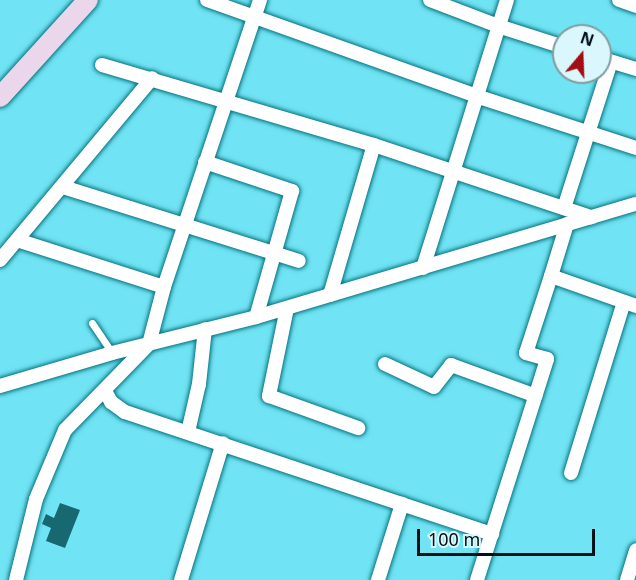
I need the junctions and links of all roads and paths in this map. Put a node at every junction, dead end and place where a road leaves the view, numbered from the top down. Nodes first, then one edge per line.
1 (88, 0) edge
2 (207, 0) edge
3 (260, 0) edge
4 (430, 0) edge
5 (507, 0) edge
6 (619, 0) edge
7 (636, 6) edge
8 (254, 17) junction
9 (498, 26) junction
10 (552, 43) edge
11 (612, 62) edge
12 (102, 65) dead end
13 (636, 69) edge
14 (152, 78) junction
15 (600, 84) edge
16 (476, 96) junction
17 (0, 97) edge
18 (225, 100) junction
19 (590, 133) junction
20 (374, 145) junction
21 (636, 148) edge
22 (205, 162) junction
23 (453, 171) junction
24 (63, 187) junction
25 (636, 204) edge
26 (564, 208) junction
27 (591, 217) junction
28 (567, 224) junction
29 (184, 226) junction
30 (17, 240) junction
31 (274, 253) junction
32 (0, 260) edge
33 (299, 261) dead end
34 (423, 268) junction
35 (551, 276) junction
36 (164, 287) junction
37 (330, 295) junction
38 (630, 304) edge
39 (287, 308) junction
40 (256, 317) junction
41 (92, 323) dead end
42 (204, 329) junction
43 (149, 344) junction
44 (112, 353) junction
45 (385, 364) dead end
46 (0, 386) edge
47 (105, 391) junction
48 (536, 396) junction
49 (358, 428) dead end
50 (188, 432) junction
51 (223, 443) junction
52 (571, 473) dead end
53 (402, 504) junction
54 (492, 534) junction
55 (636, 550) edge
56 (16, 580) edge
57 (181, 580) edge
58 (378, 580) edge
59 (477, 580) edge
60 (627, 580) edge

1 - 17 main road
2 - 8 street
3 - 8 street
4 - 9 street
5 - 9 street
6 - 7 street
8 - 16 street
8 - 18 street
9 - 10 street
9 - 16 street
11 - 13 street
12 - 14 street
14 - 18 street
14 - 24 street
15 - 19 street
16 - 19 street
16 - 23 street
18 - 20 street
18 - 22 street
19 - 21 street
19 - 26 street
20 - 23 street
20 - 37 street
22 - 29 street
22 - 31 street
23 - 26 street
23 - 34 street
24 - 29 street
24 - 30 street
25 - 27 street
26 - 27 street
27 - 28 street
28 - 34 street
28 - 35 street
29 - 31 street
29 - 36 street
30 - 32 street
30 - 36 street
31 - 33 street
31 - 40 street
34 - 37 street
35 - 38 street
35 - 48 street
36 - 43 street
37 - 39 street
38 - 52 street
39 - 40 street
39 - 49 street
40 - 42 street
41 - 44 lane
42 - 43 street
42 - 50 street
43 - 44 street
43 - 47 street
44 - 46 street
45 - 48 street
47 - 50 street
47 - 56 street
48 - 54 street
50 - 51 street
51 - 53 street
51 - 57 street
53 - 54 street
53 - 58 street
54 - 59 street
55 - 60 street

